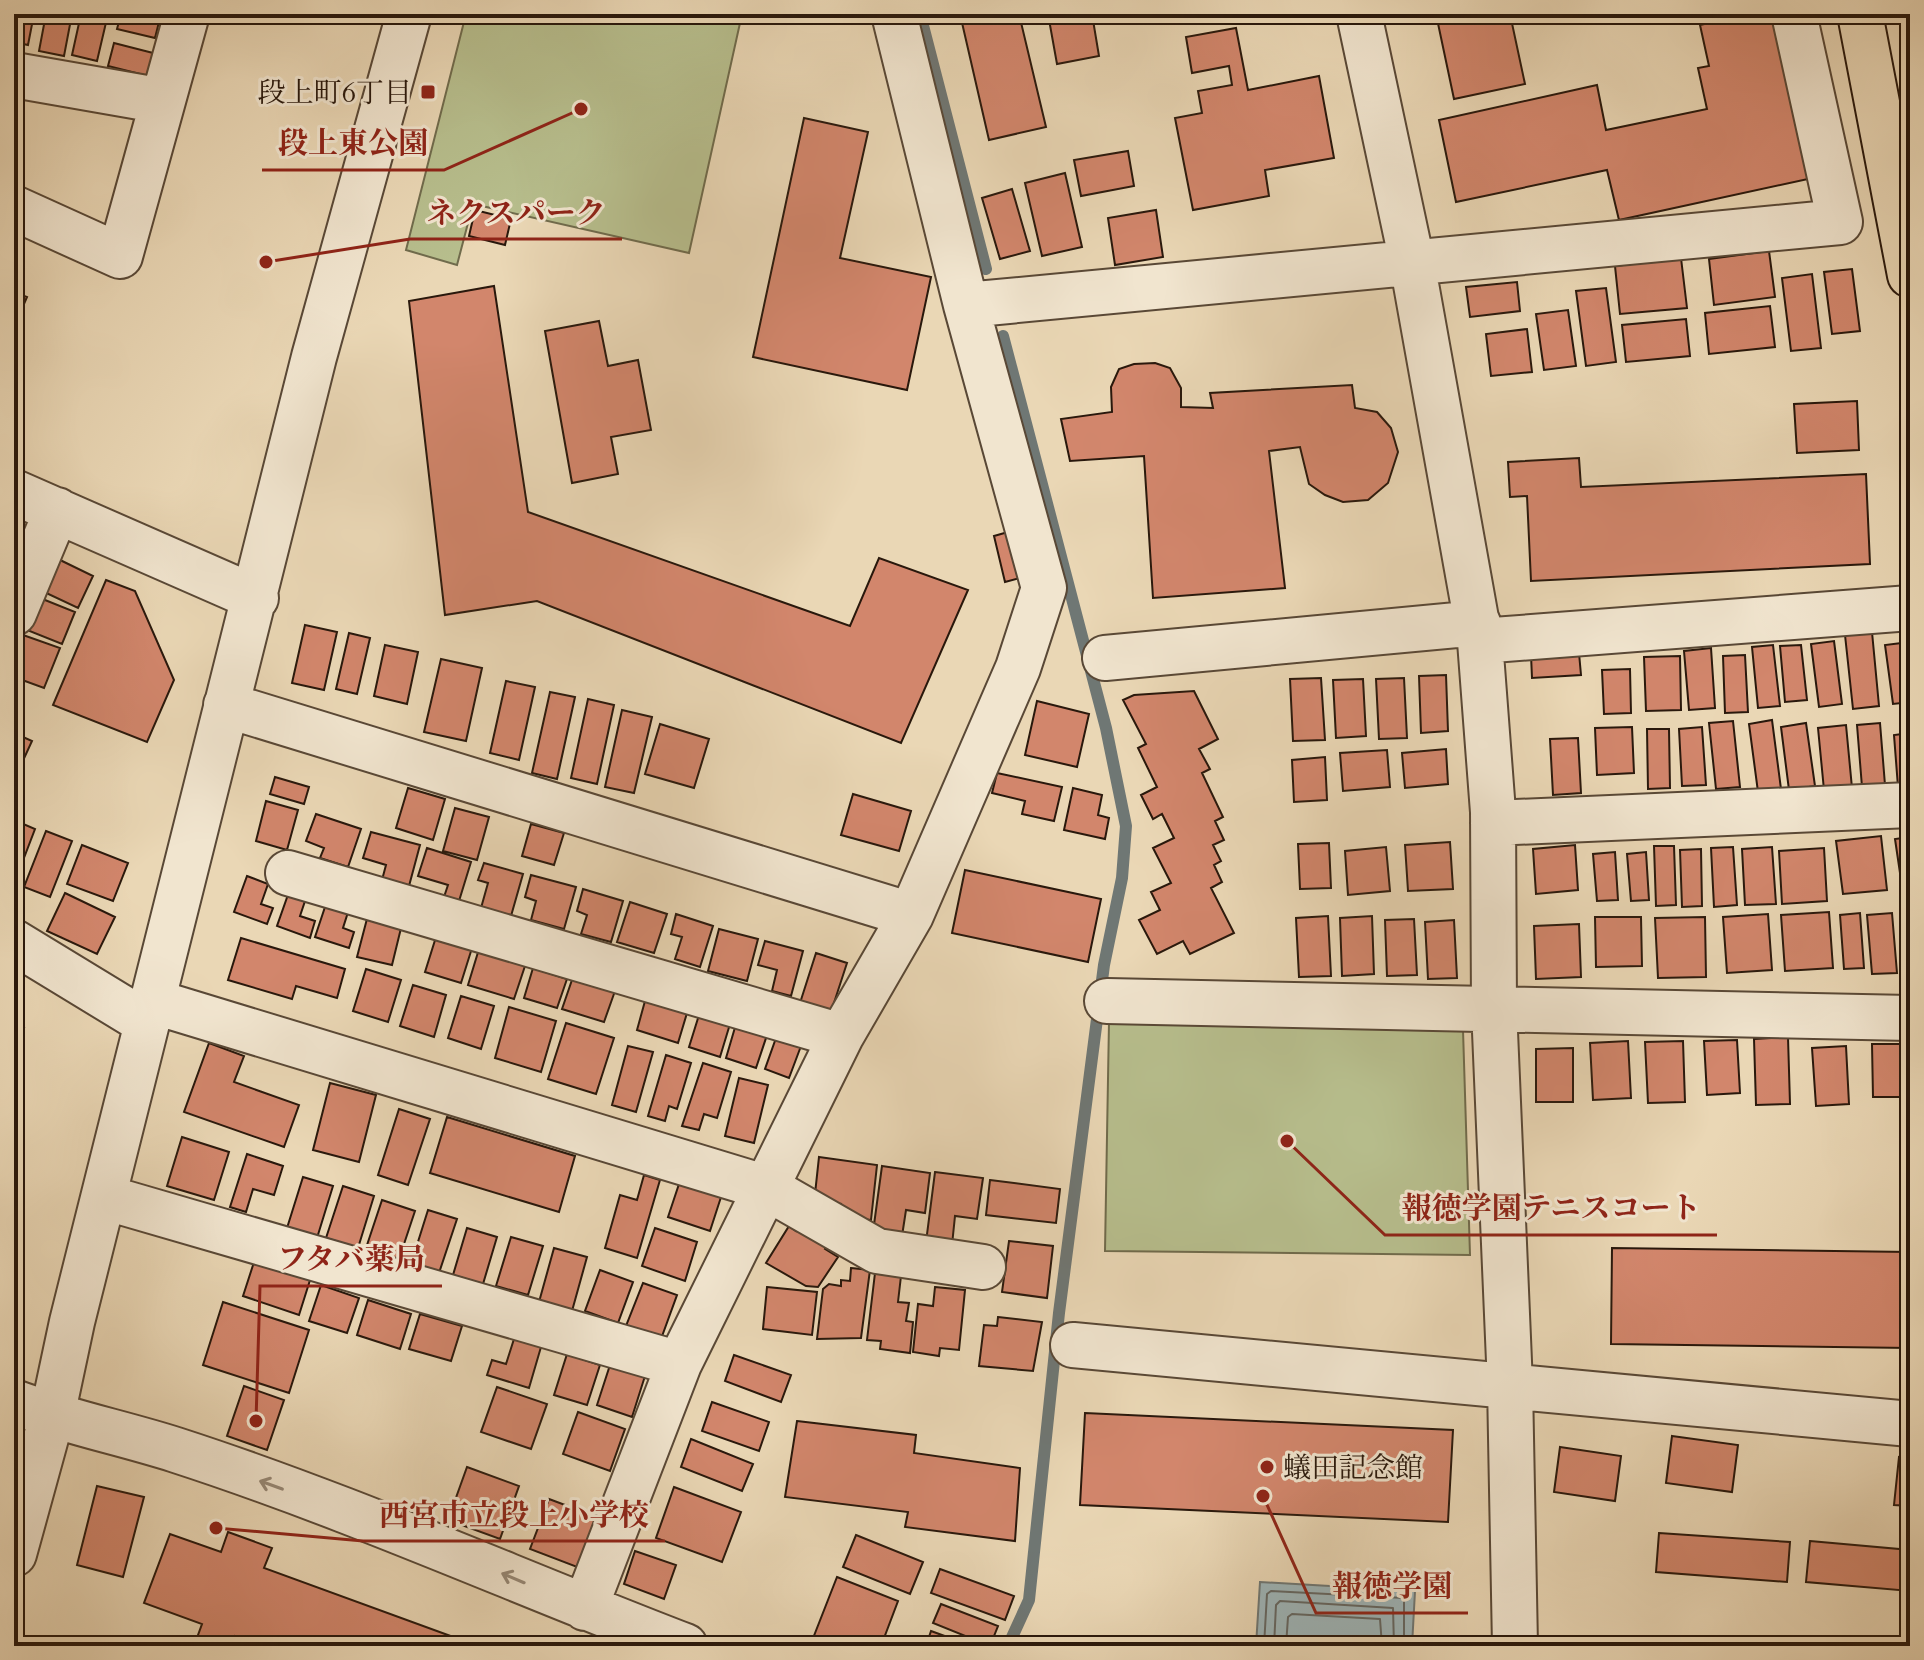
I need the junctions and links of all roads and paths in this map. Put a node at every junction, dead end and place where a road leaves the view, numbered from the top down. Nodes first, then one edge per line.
1 (187, 14) edge
2 (409, 14) edge
3 (894, 14) edge
4 (1359, 14) edge
5 (1794, 14) edge
6 (1860, 14) edge
7 (14, 75) edge
8 (163, 101) junction
9 (14, 208) edge
10 (1412, 262) junction
11 (1910, 275) edge
12 (966, 305) junction
13 (14, 492) edge
14 (57, 510) junction
15 (256, 598) junction
16 (1910, 608) edge
17 (14, 613) edge
18 (1479, 632) junction
19 (1105, 658) dead end
20 (226, 705) junction
21 (1910, 805) edge
22 (1493, 823) junction
23 (288, 873) dead end
24 (911, 915) junction
25 (14, 942) edge
26 (1107, 1001) dead end
27 (1494, 1008) junction
28 (149, 1012) junction
29 (1910, 1018) edge
30 (841, 1036) junction
31 (767, 1188) junction
32 (104, 1197) junction
33 (983, 1267) dead end
34 (1073, 1345) dead end
35 (679, 1364) junction
36 (1510, 1385) junction
37 (33, 1409) edge
38 (1910, 1424) edge
39 (14, 1554) edge
40 (585, 1608) junction
41 (685, 1646) edge
42 (1515, 1646) edge

1 - 8 street
2 - 15 street
3 - 12 street
4 - 10 street
5 - 10 street
6 - 11 main road
7 - 8 street
8 - 9 street
10 - 12 street
10 - 18 street
12 - 24 street
13 - 14 street
14 - 15 street
14 - 17 street
15 - 20 street
16 - 18 street
18 - 19 street
18 - 22 street
20 - 24 street
20 - 28 street
21 - 22 street
22 - 27 street
23 - 30 street
24 - 30 street
25 - 28 street
26 - 27 street
27 - 29 street
27 - 36 street
28 - 31 street
28 - 32 street
30 - 31 street
31 - 33 street
31 - 35 street
32 - 35 street
32 - 37 street
34 - 36 street
35 - 40 street
36 - 38 street
36 - 42 street
37 - 39 street
40 -> 37 street
40 - 41 street

